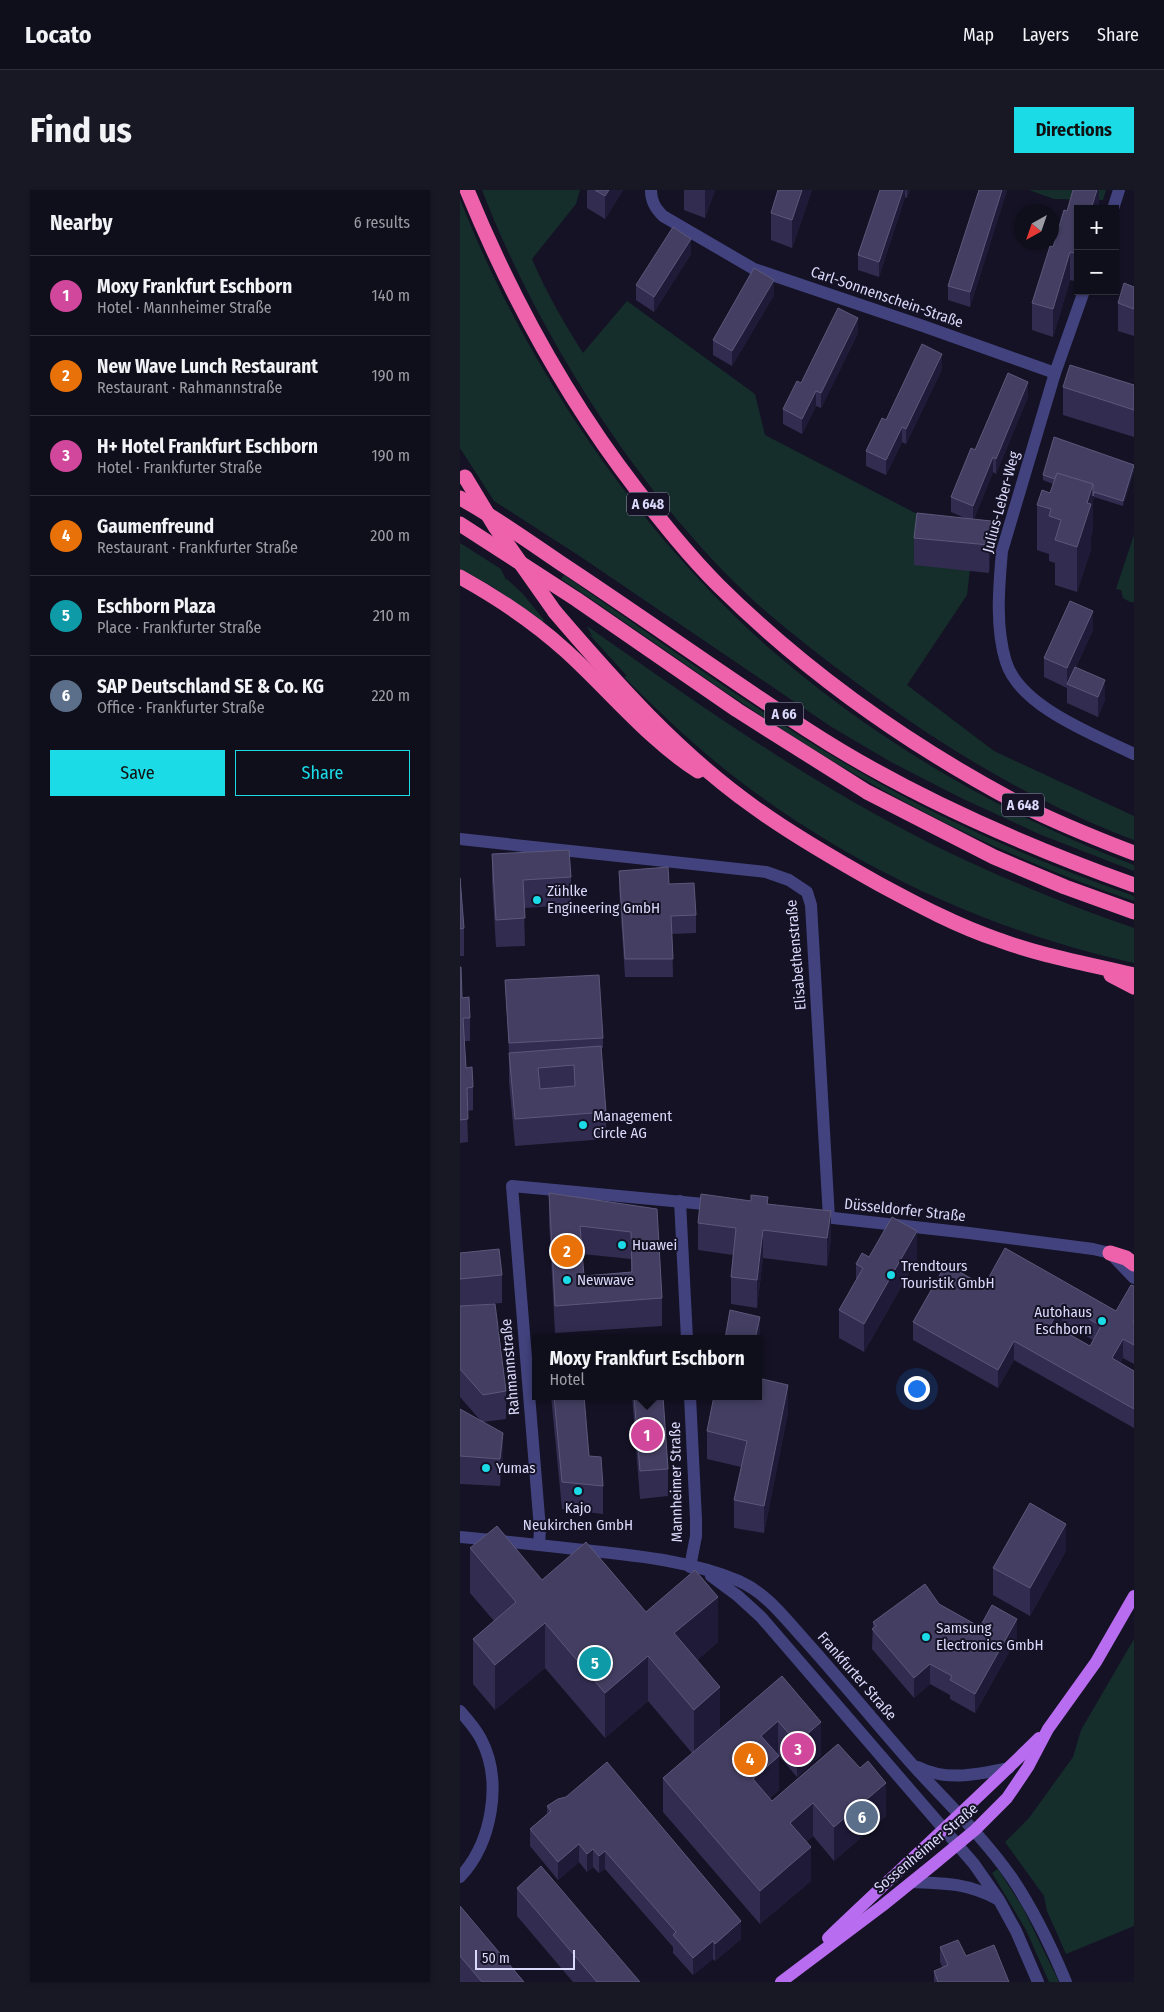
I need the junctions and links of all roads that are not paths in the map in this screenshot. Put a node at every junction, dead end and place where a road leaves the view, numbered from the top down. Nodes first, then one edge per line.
1 (467, 190) edge
2 (651, 190) edge
3 (1119, 190) edge
4 (1114, 205) edge
5 (1083, 295) edge
6 (1055, 373) junction
7 (463, 472) edge
8 (460, 498) edge
9 (460, 524) edge
10 (460, 577) edge
11 (1134, 754) edge
12 (752, 806) junction
13 (460, 839) edge
14 (1134, 853) edge
15 (1134, 885) edge
16 (1134, 912) edge
17 (1094, 966) junction
18 (1134, 975) edge
19 (1134, 987) edge
20 (680, 1201) junction
21 (725, 1206) edge
22 (804, 1215) edge
23 (828, 1218) junction
24 (1110, 1253) junction
25 (1134, 1264) edge
26 (1134, 1278) edge
27 (687, 1335) edge
28 (690, 1400) edge
29 (460, 1537) edge
30 (539, 1545) junction
31 (694, 1568) junction
32 (1134, 1596) edge
33 (460, 1711) edge
34 (1048, 1730) junction
35 (911, 1763) junction
36 (1009, 1768) junction
37 (960, 1814) junction
38 (944, 1829) junction
39 (974, 1830) junction
40 (958, 1844) junction
41 (460, 1877) edge
42 (912, 1882) junction
43 (999, 1900) junction
44 (798, 1967) junction
45 (781, 1982) edge
46 (1038, 1982) edge
47 (1066, 1982) edge

1 - 14 highway, A 648
2 - 6 street, Carl-Sonnenschein-Straße
3 - 4 street
5 - 6 street
6 - 11 street, Julius-Leber-Weg
7 - 12 highway, bridge
8 - 15 highway, A 66
9 - 16 highway, A 66
10 - 12 highway
12 - 17 highway
13 - 23 street, Elisabethenstraße
17 - 18 highway
17 - 19 highway
20 - 21 street
20 - 27 street
20 - 30 street, Rahmannstraße
22 - 23 street, Düsseldorfer Straße
23 - 24 street, Düsseldorfer Straße
24 - 25 highway
24 - 26 street
28 - 31 street, Mannheimer Straße
29 - 30 street, Frankfurter Straße
30 - 31 street, Frankfurter Straße
31 - 35 street, Frankfurter Straße
31 - 38 street, Frankfurter Straße
32 - 34 main road, Sossenheimer Straße
33 - 41 street
34 - 36 main road, Sossenheimer Straße
34 - 39 main road, Sossenheimer Straße
35 - 36 street
35 - 37 street, Frankfurter Straße
36 - 37 main road, Sossenheimer Straße
37 - 38 main road, Sossenheimer Straße
37 - 39 street, Frankfurter Straße
38 - 40 street, Frankfurter Straße
38 - 44 main road, Sossenheimer Straße
39 - 40 main road, Sossenheimer Straße
39 - 47 street, Frankfurter Straße
40 - 42 main road, Sossenheimer Straße
40 - 43 street, Frankfurter Straße
42 - 43 street
42 - 44 main road, Sossenheimer Straße
43 - 46 street, Frankfurter Straße
44 - 45 main road, Sossenheimer Straße

